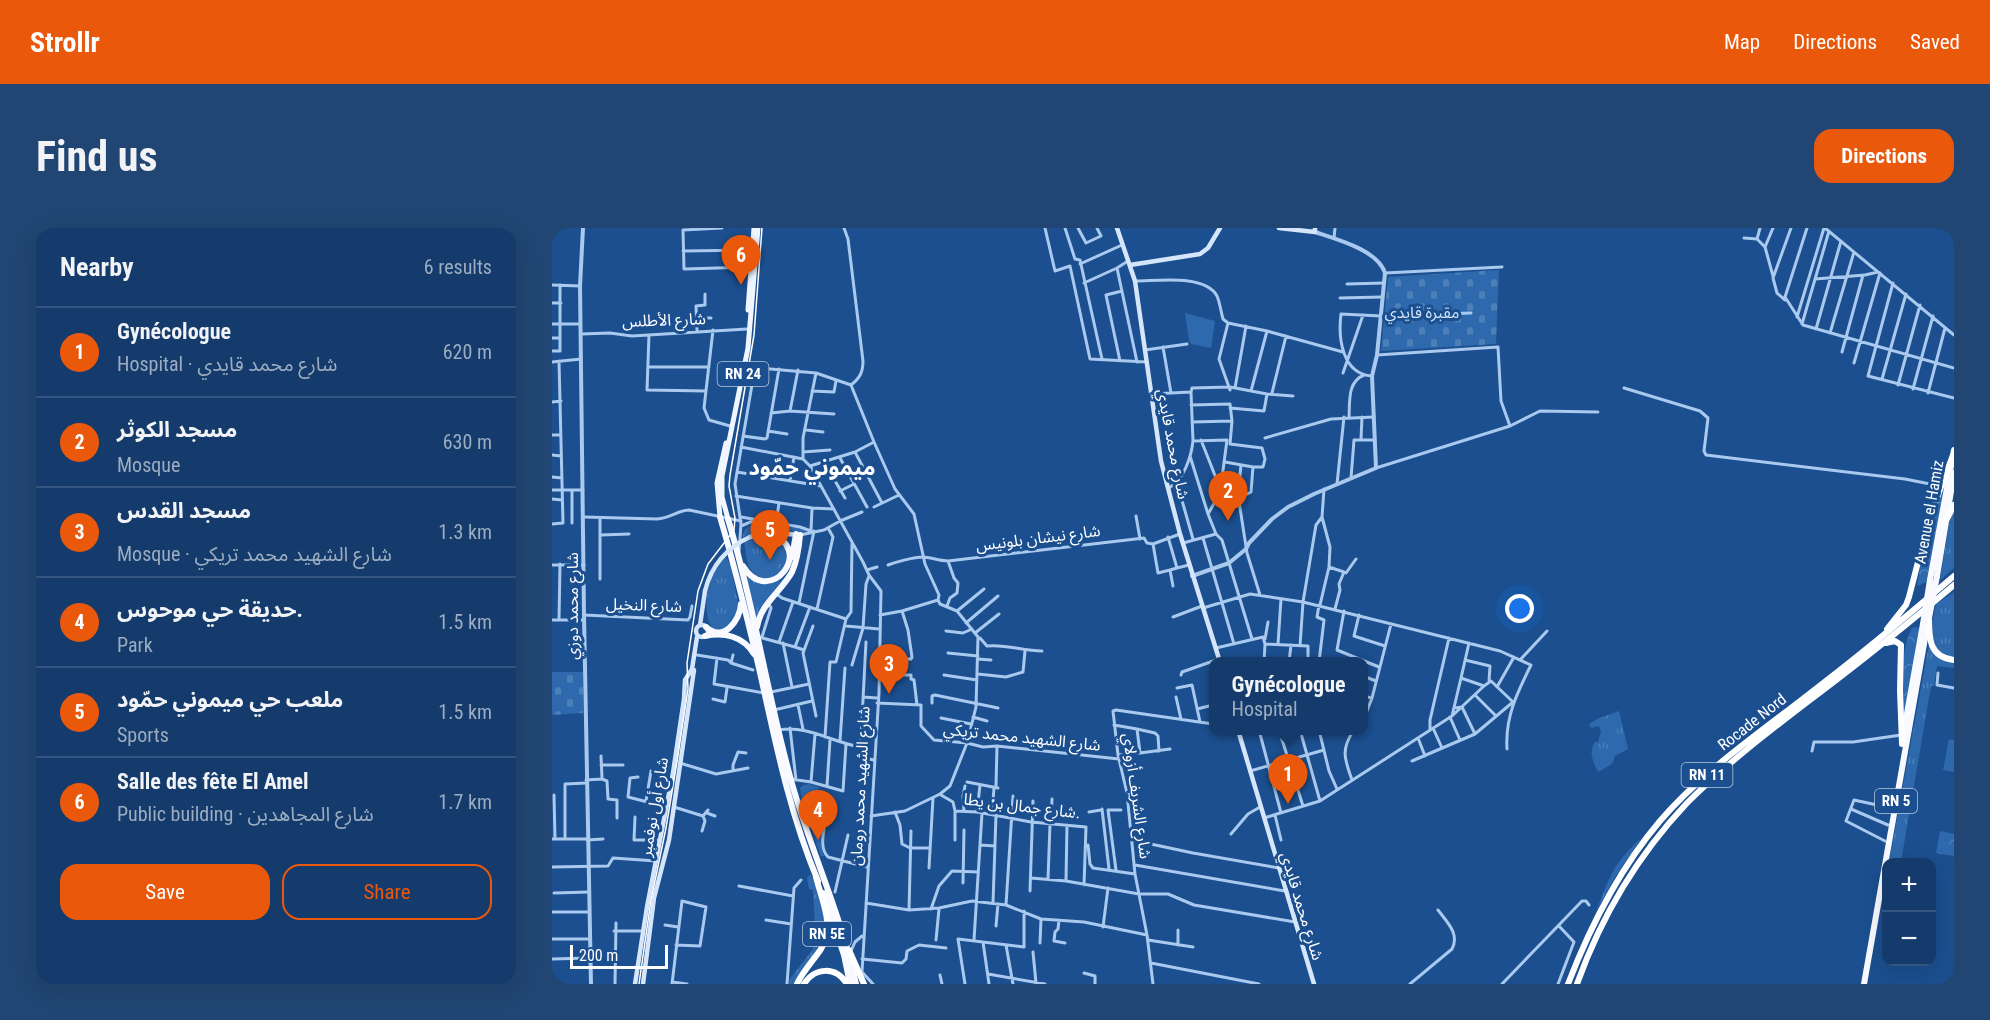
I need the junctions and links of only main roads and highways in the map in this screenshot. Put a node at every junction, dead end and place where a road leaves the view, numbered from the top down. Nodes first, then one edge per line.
1 (756, 228) edge
2 (1116, 228) edge
3 (1220, 228) edge
4 (1279, 228) edge
5 (1315, 230) edge
6 (1130, 262) junction
7 (1954, 452) edge
8 (1954, 473) edge
9 (1954, 506) edge
10 (724, 518) junction
11 (1947, 519) junction
12 (768, 532) junction
13 (798, 534) junction
14 (741, 563) junction
15 (786, 570) junction
16 (1954, 576) edge
17 (1934, 578) junction
18 (1954, 585) edge
19 (1954, 590) edge
20 (741, 594) junction
21 (1940, 596) junction
22 (1929, 618) junction
23 (704, 626) junction
24 (758, 635) junction
25 (702, 637) junction
26 (1880, 642) junction
27 (1218, 657) edge
28 (1954, 660) edge
29 (756, 670) junction
30 (767, 692) junction
31 (1239, 735) edge
32 (1902, 744) junction
33 (1881, 875) junction
34 (816, 877) junction
35 (850, 953) junction
36 (635, 984) edge
37 (643, 984) edge
38 (797, 984) edge
39 (804, 984) edge
40 (849, 984) edge
41 (856, 984) edge
42 (864, 984) edge
43 (1314, 984) edge
44 (1568, 984) edge
45 (1576, 984) edge
46 (1862, 984) edge

1 - 10 main road, RN 24
1 - 10 main road, RN 24
2 - 6 main road, شارع محمد قايدي
3 - 6 main road
4 - 5 main road
6 - 27 main road, شارع محمد قايدي
7 - 17 highway, Avenue el Hamiz / RN 5
7 - 26 highway
8 - 11 highway, RN 5
9 - 11 highway
10 - 14 highway, RN 24
10 - 20 highway, RN 24
11 - 17 highway, RN 5
12 - 13 main road
12 - 15 highway
12 - 23 main road, bridge
13 - 15 highway
13 - 24 highway
14 - 15 highway
14 - 24 highway, RN 24
16 - 26 highway, Rocade Nord / RN 11
17 - 22 highway, RN 5, bridge
17 - 32 highway, RN 5, bridge
18 - 21 highway, Rocade Nord / RN 11
19 - 21 highway
20 - 23 highway
20 - 29 highway, RN 24
21 - 26 highway, Rocade Nord / RN 11
22 - 28 highway
22 - 33 highway, RN 5
23 - 25 main road
23 - 25 main road
24 - 30 highway, RN 24
25 - 29 highway
25 - 36 main road, شارع أول نوفمبر
25 - 37 main road, شارع أول نوفمبر
26 - 32 highway
26 - 44 highway, Rocade Nord / RN 11
26 - 45 highway, Rocade Nord / RN 11
29 - 30 highway, RN 24
30 - 34 highway, RN 24
30 - 35 highway, RN 24
31 - 43 main road, شارع محمد قايدي
32 - 33 highway, RN 5
33 - 46 highway, RN 5
34 - 38 highway, RN 5E
34 - 40 highway, RN 24
35 - 41 highway, RN 24
35 - 42 highway, RN 5E
39 - 40 highway, RN 5E

